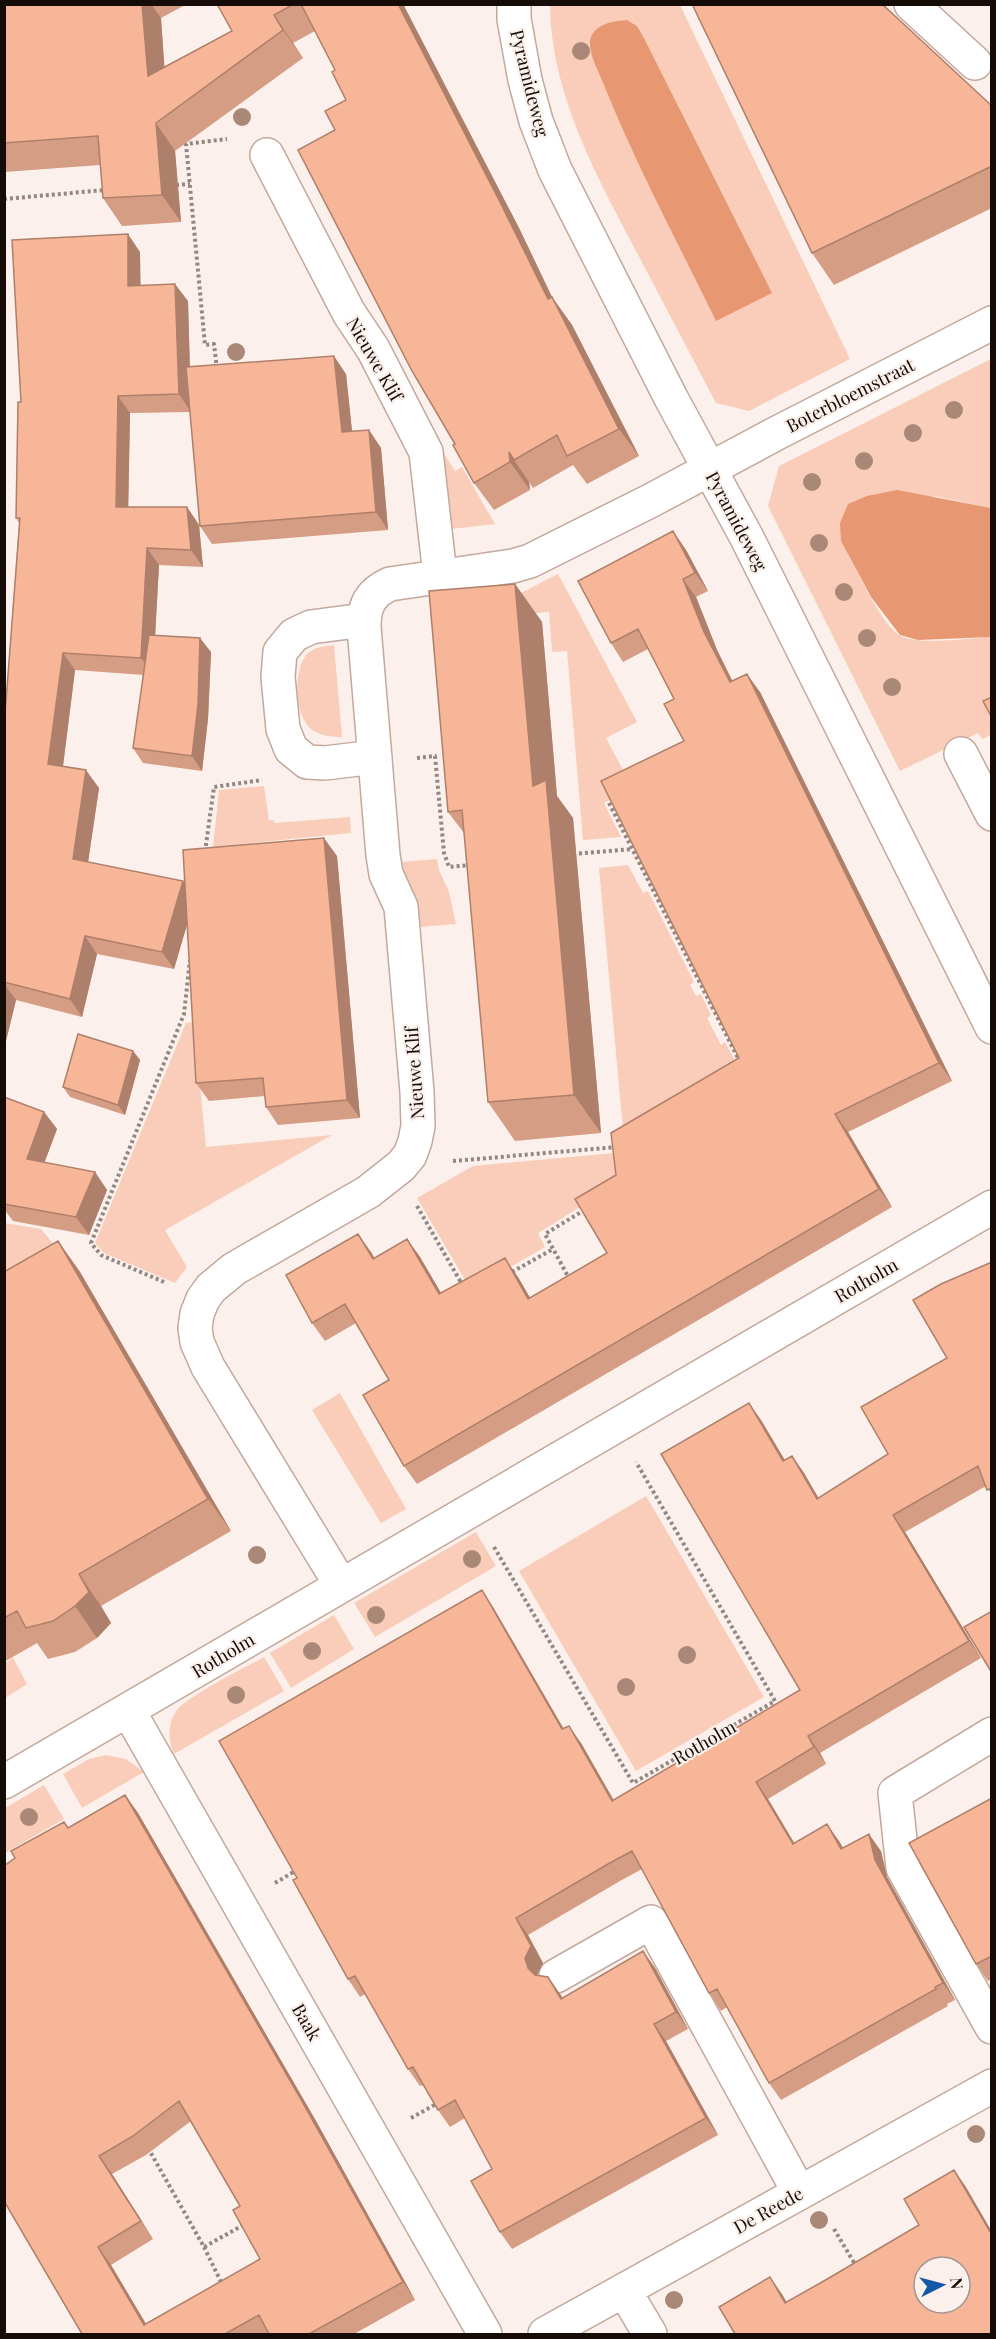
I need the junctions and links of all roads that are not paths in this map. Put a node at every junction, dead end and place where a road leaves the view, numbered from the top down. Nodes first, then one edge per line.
1 (514, 4) edge
2 (911, 4) edge
3 (975, 63) dead end
4 (267, 155) road end
5 (992, 323) edge
6 (710, 469) junction
7 (440, 575) junction
8 (364, 620) junction
9 (961, 754) dead end
10 (375, 759) junction
11 (992, 814) edge
12 (992, 1027) edge
13 (992, 1206) edge
14 (341, 1585) junction
15 (128, 1710) junction
16 (992, 1734) edge
17 (4, 1782) edge
18 (556, 1976) dead end
19 (992, 2027) edge
20 (989, 2093) edge
21 (800, 2192) junction
22 (624, 2290) junction
23 (485, 2334) edge
24 (544, 2334) edge
25 (650, 2334) edge

1 - 6 street, Pyramideweg
2 - 3 street
4 - 7 street, Nieuwe Klif
5 - 6 street, Boterbloemstraat
6 - 7 street, Nieuwe Klif
6 - 12 street, Pyramideweg
7 - 8 street, Nieuwe Klif
8 - 10 street, Nieuwe Klif
8 - 10 street
9 - 11 street
10 - 14 street, Nieuwe Klif
13 - 14 street, Rotholm
14 - 15 street, Rotholm
15 - 17 street, Rotholm
15 - 23 street, Baak
16 - 19 street
18 - 21 street
20 - 21 street, De Reede
21 - 22 street, De Reede
22 - 24 street, De Reede
22 - 25 street

